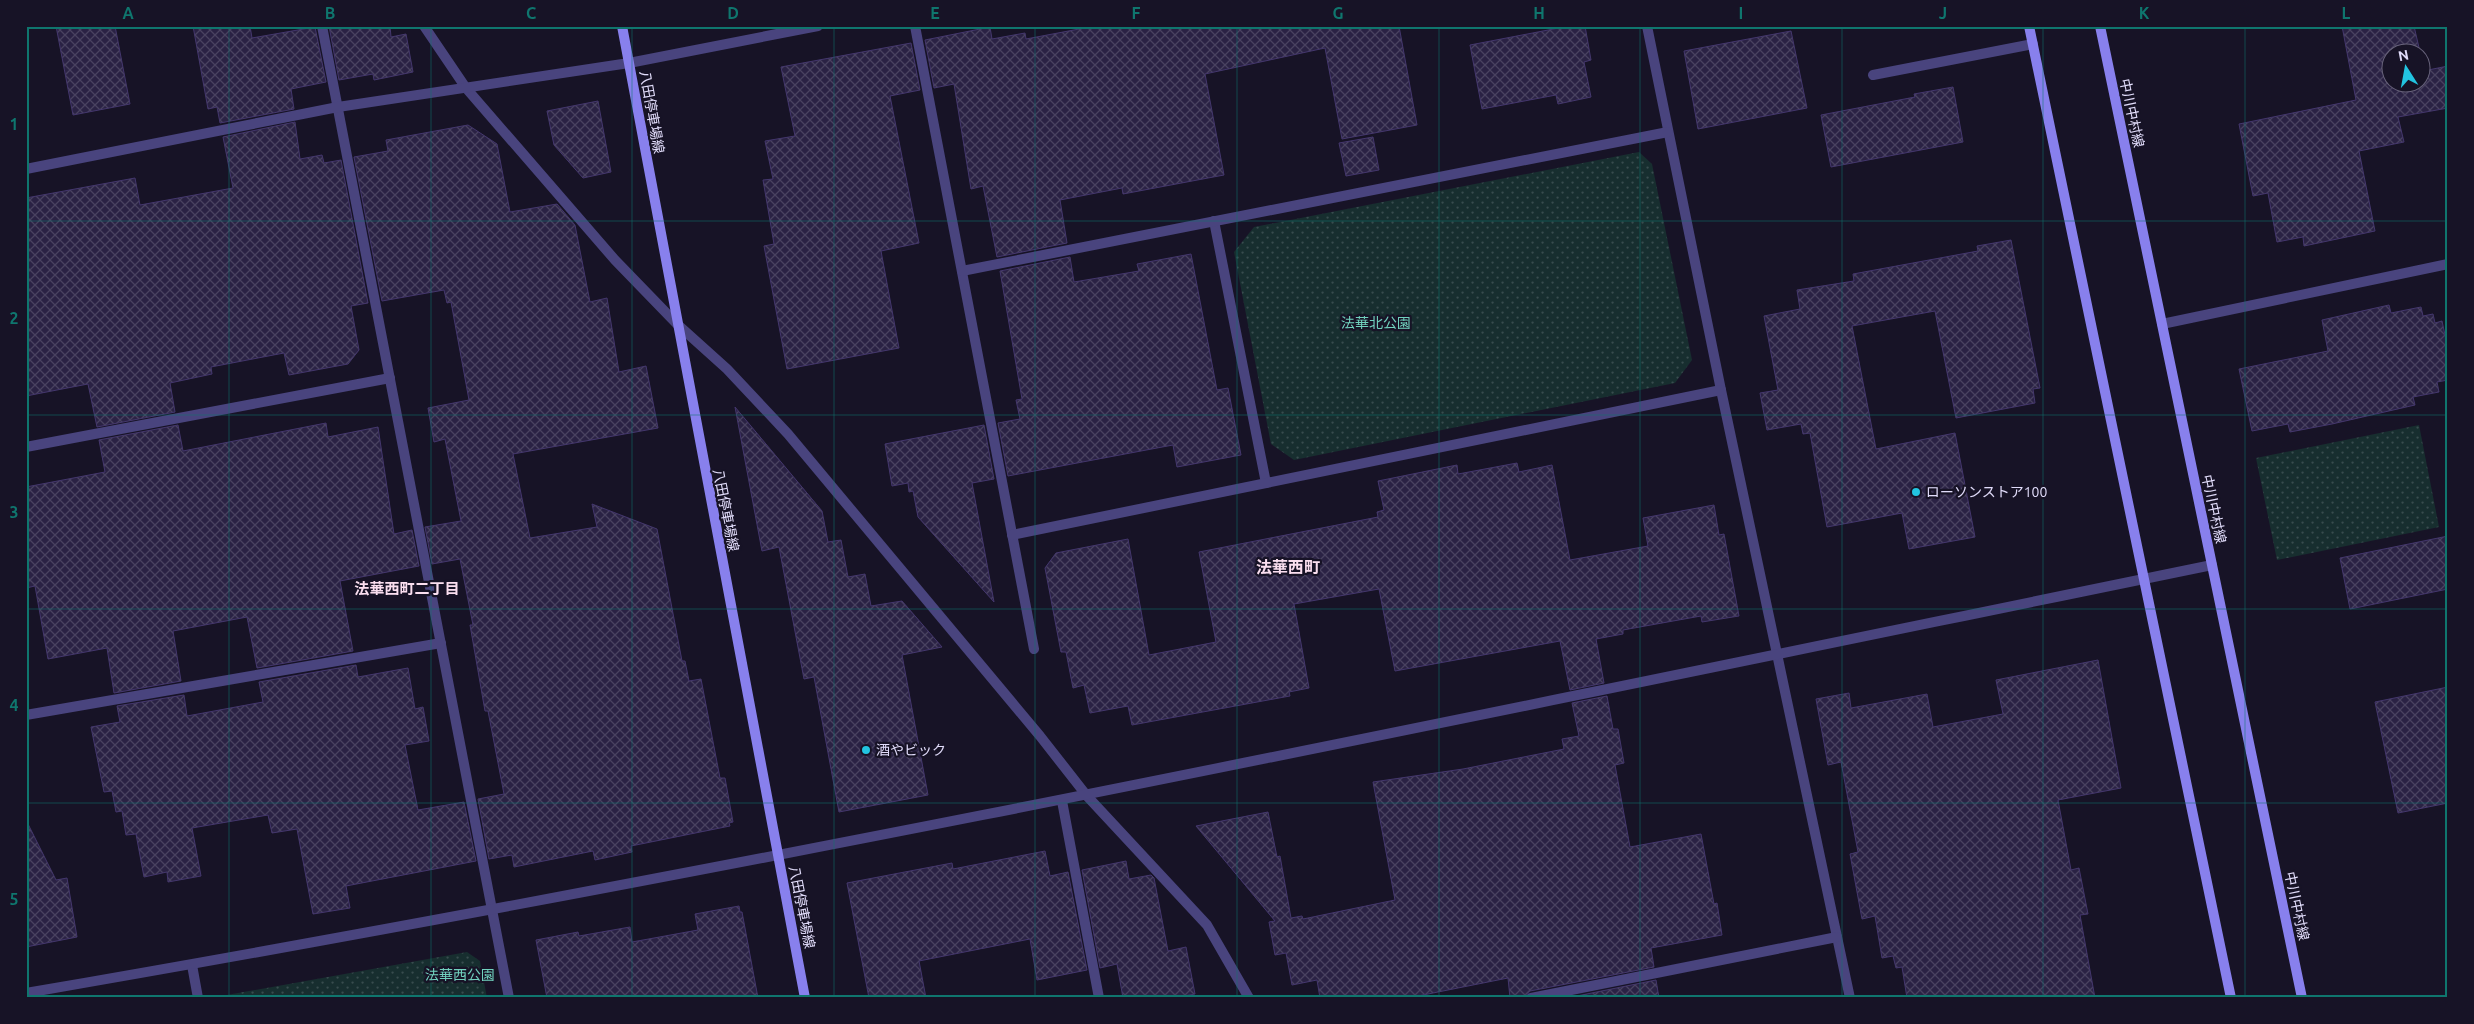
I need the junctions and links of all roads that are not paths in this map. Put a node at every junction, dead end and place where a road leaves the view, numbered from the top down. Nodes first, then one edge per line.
1 (322, 26) edge
2 (424, 26) edge
3 (622, 26) edge
4 (818, 26) edge
5 (915, 26) edge
6 (1647, 26) edge
7 (2030, 26) edge
8 (2100, 26) edge
9 (2033, 44) junction
10 (629, 63) junction
11 (1873, 75) dead end
12 (466, 88) junction
13 (338, 107) junction
14 (1668, 132) junction
15 (26, 170) edge
16 (1214, 221) junction
17 (2448, 264) edge
18 (962, 270) junction
19 (677, 324) junction
20 (2162, 324) junction
21 (390, 378) junction
22 (1720, 390) junction
23 (26, 447) edge
24 (1266, 483) junction
25 (1012, 534) junction
26 (2212, 565) junction
27 (2143, 579) junction
28 (441, 643) junction
29 (1034, 649) dead end
30 (1777, 654) junction
31 (26, 715) edge
32 (1087, 796) junction
33 (1062, 801) junction
34 (778, 854) junction
35 (492, 909) junction
36 (1837, 937) junction
37 (192, 965) junction
38 (26, 993) edge
39 (198, 998) edge
40 (509, 998) edge
41 (805, 998) edge
42 (1099, 998) edge
43 (1249, 998) edge
44 (1530, 998) edge
45 (1850, 998) edge
46 (2231, 998) edge
47 (2302, 998) edge

1 - 13 street
2 - 12 street
3 - 10 main road, 八田停車場線
4 - 10 street
5 - 18 street
6 - 14 street
7 - 9 main road
8 - 20 main road, 中川中村線
9 - 11 street
9 - 27 main road
10 - 12 street
10 - 19 main road, 八田停車場線
12 - 13 street
12 - 19 street
13 - 15 street
13 - 21 street
14 - 16 street
14 - 22 street
16 - 18 street
16 - 24 street
17 - 20 street
18 - 25 street
19 - 32 street
19 - 34 main road, 八田停車場線
20 - 26 main road, 中川中村線
21 - 23 street
21 - 28 street
22 - 24 street
22 - 30 street
24 - 25 street
25 - 29 street
26 - 27 street
26 - 47 main road, 中川中村線
27 - 30 street
27 - 46 main road
28 - 31 street
28 - 35 street
30 - 32 street
30 - 36 street
32 - 33 street
32 - 43 street
33 - 34 street
33 - 42 street
34 - 35 street
34 - 41 main road, 八田停車場線
35 - 37 street
35 - 40 street
36 - 44 street
36 - 45 street
37 - 38 street
37 - 39 street

